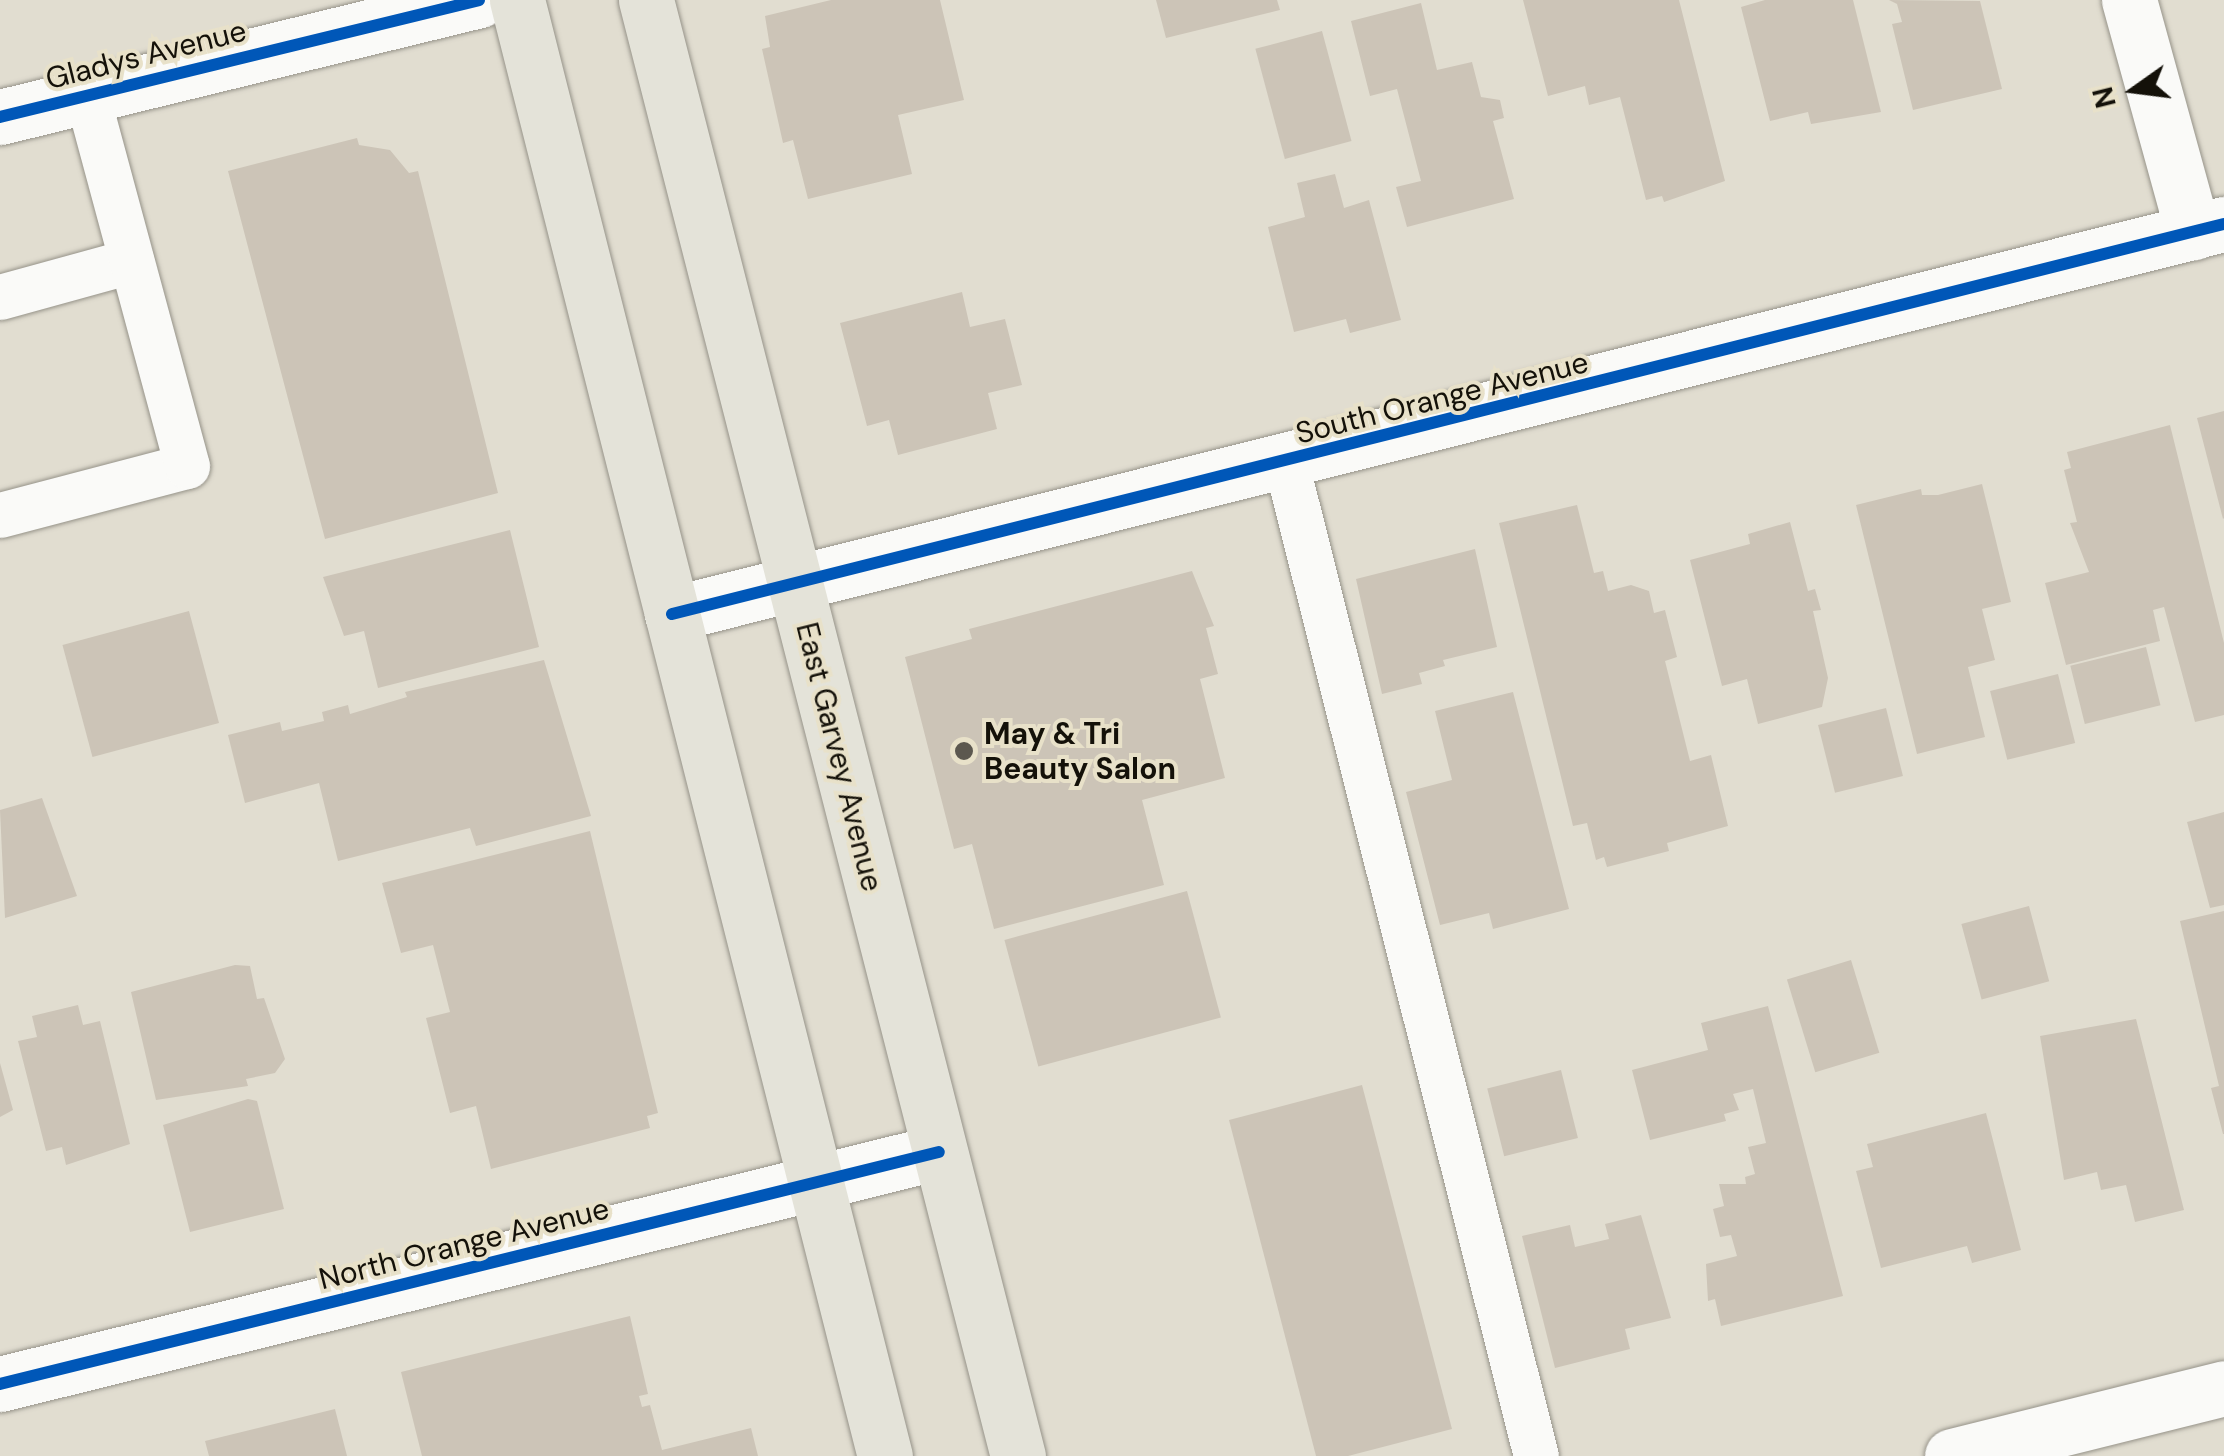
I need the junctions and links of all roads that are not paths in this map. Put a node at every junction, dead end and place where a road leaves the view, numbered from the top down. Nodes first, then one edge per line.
1 (479, 0) edge
2 (518, 0) edge
3 (646, 0) edge
4 (2129, 0) edge
5 (87, 95) junction
6 (0, 117) edge
7 (2208, 228) edge
8 (131, 262) junction
9 (0, 297) edge
10 (1286, 463) junction
11 (0, 515) edge
12 (795, 585) junction
13 (672, 614) junction
14 (939, 1152) junction
15 (815, 1184) junction
16 (0, 1384) edge
17 (2224, 1388) edge
18 (885, 1456) edge
19 (1018, 1456) edge
20 (1536, 1456) edge
21 (1952, 1456) edge

1 - 5 street, Gladys Avenue
2 - 13 main road
3 - 12 main road, East Garvey Avenue
4 - 7 street
5 - 6 street, Gladys Avenue
5 - 8 lane
7 - 10 street, South Orange Avenue
8 - 9 lane
8 - 11 lane
10 - 12 street, South Orange Avenue
10 - 20 lane
12 - 13 street, South Orange Avenue
12 - 14 main road, East Garvey Avenue
13 - 15 main road
14 - 15 street, North Orange Avenue
14 - 19 main road, East Garvey Avenue
15 - 16 street, North Orange Avenue
15 - 18 main road
17 - 21 street

